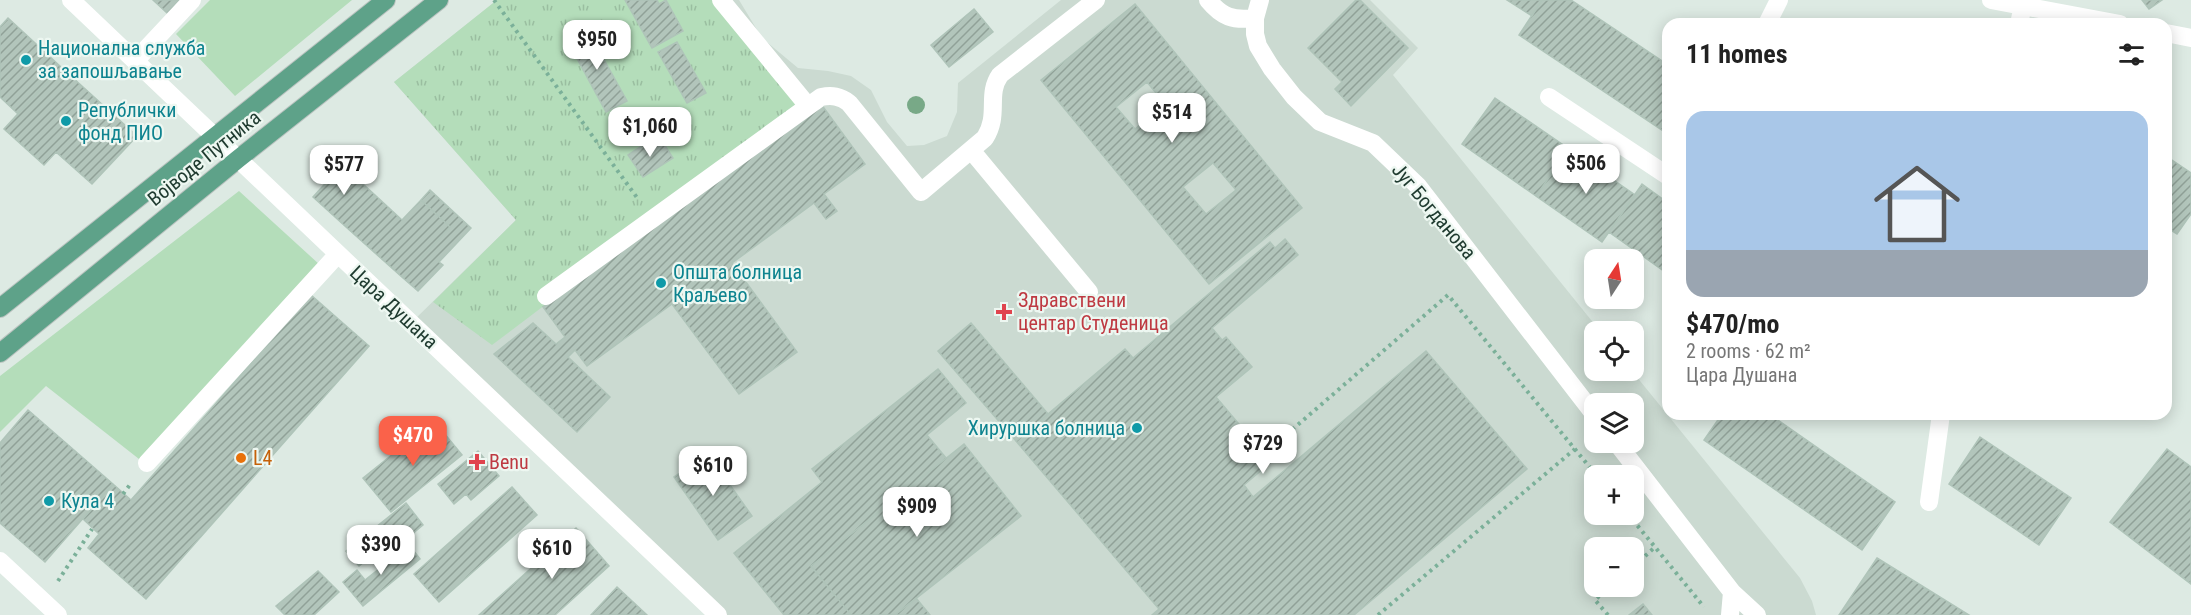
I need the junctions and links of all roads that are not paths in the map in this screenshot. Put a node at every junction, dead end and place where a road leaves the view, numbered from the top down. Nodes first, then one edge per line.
1 (71, 0) edge
2 (192, 0) edge
3 (386, 0) edge
4 (439, 0) edge
5 (721, 0) edge
6 (1096, 0) edge
7 (1208, 0) edge
8 (1260, 0) edge
9 (1779, 0) edge
10 (1991, 0) edge
11 (2023, 5) junction
12 (1255, 18) junction
13 (1770, 18) edge
14 (2020, 18) edge
15 (2089, 18) edge
16 (2172, 34) edge
17 (2191, 38) edge
18 (135, 61) junction
19 (1549, 98) dead end
20 (808, 106) junction
21 (214, 137) junction
22 (971, 150) junction
23 (238, 159) junction
24 (1662, 172) edge
25 (338, 254) junction
26 (1089, 292) dead end
27 (546, 296) dead end
28 (0, 308) edge
29 (0, 353) edge
30 (1584, 401) edge
31 (1940, 420) edge
32 (1625, 453) edge
33 (147, 463) dead end
34 (1929, 502) dead end
35 (0, 561) edge
36 (1732, 592) junction
37 (52, 611) edge
38 (718, 615) edge
39 (1730, 615) edge
40 (1757, 615) edge

1 - 18 street, Цара Душана
2 - 18 street
3 - 21 main road, Војводе Путника
4 - 23 main road, Војводе Путника
5 - 20 street
6 - 22 street
7 - 12 street
8 - 12 street, Југ Богданова
9 - 13 street
10 - 11 street
11 - 14 street
11 - 15 street
12 - 30 street, Југ Богданова
16 - 17 street
18 - 21 street, Цара Душана
19 - 24 street
20 - 22 street
20 - 27 street
21 - 23 street, Цара Душана
21 - 28 main road, Војводе Путника
22 - 26 street
23 - 25 street, Цара Душана
23 - 29 main road, Војводе Путника
25 - 33 street
25 - 38 street, Цара Душана
31 - 34 street
32 - 36 street
35 - 37 street
36 - 39 street
36 - 40 street

